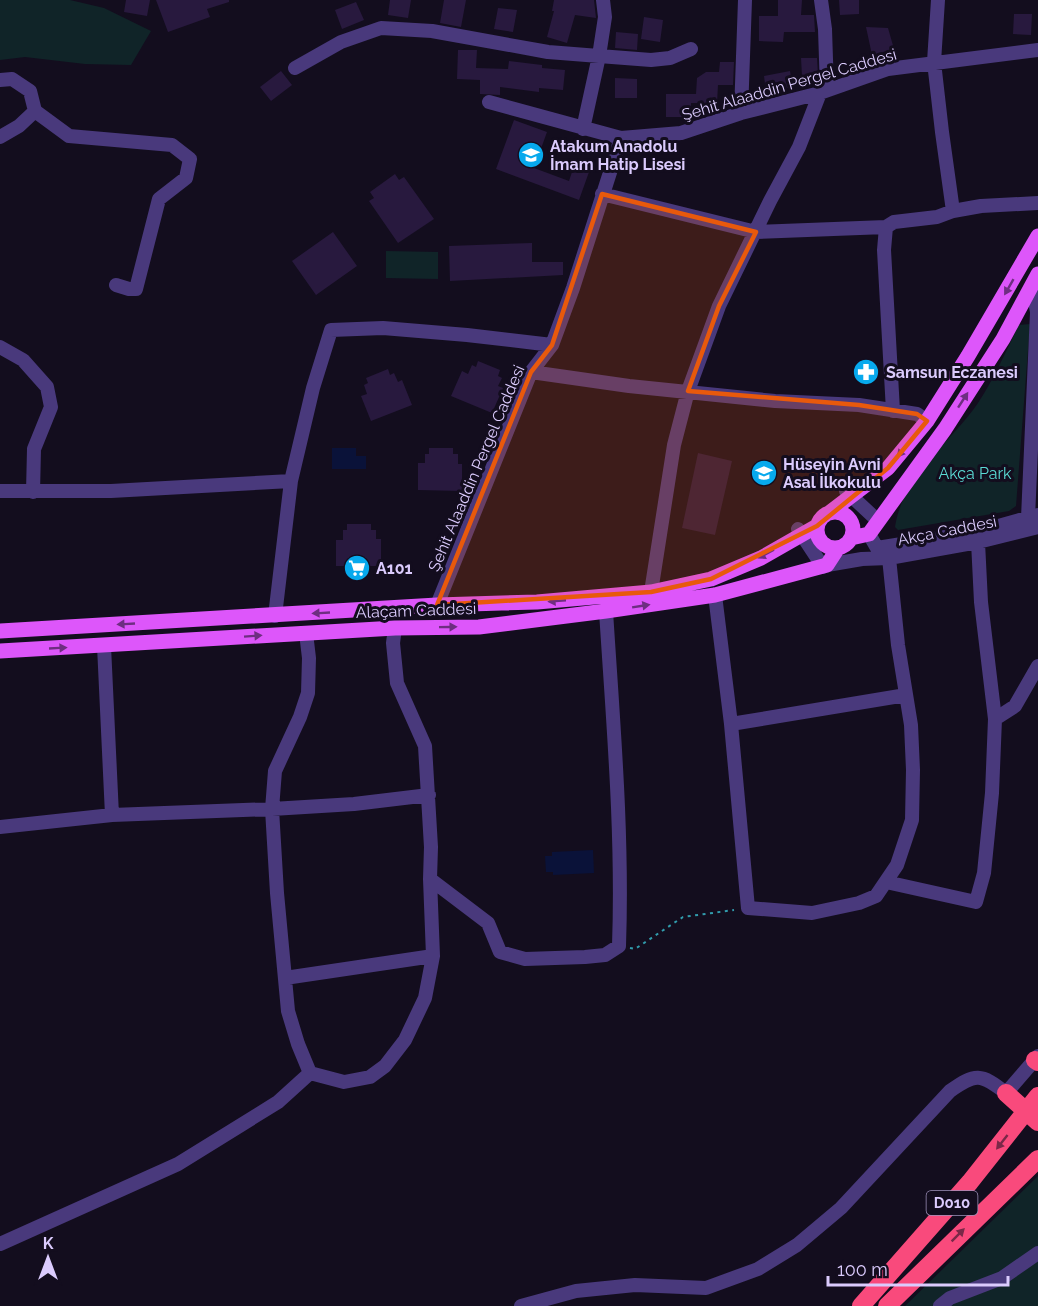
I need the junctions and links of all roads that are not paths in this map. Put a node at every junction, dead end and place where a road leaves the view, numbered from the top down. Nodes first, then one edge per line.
1 (603, 0) edge
2 (745, 0) edge
3 (821, 0) edge
4 (938, 0) edge
5 (692, 49) dead end
6 (1038, 50) edge
7 (599, 56) junction
8 (934, 62) junction
9 (295, 68) dead end
10 (0, 80) edge
11 (823, 92) junction
12 (489, 102) dead end
13 (35, 111) junction
14 (741, 113) junction
15 (583, 129) junction
16 (0, 137) edge
17 (621, 138) junction
18 (602, 194) junction
19 (1038, 203) edge
20 (953, 211) junction
21 (886, 227) junction
22 (756, 232) junction
23 (1038, 236) edge
24 (1035, 279) edge
25 (116, 285) dead end
26 (552, 345) junction
27 (0, 347) edge
28 (531, 372) junction
29 (688, 391) junction
30 (893, 411) junction
31 (1036, 411) edge
32 (927, 421) junction
33 (291, 481) junction
34 (0, 491) edge
35 (33, 492) junction
36 (849, 494) junction
37 (829, 513) junction
38 (1035, 520) edge
39 (817, 526) junction
40 (873, 527) junction
41 (800, 532) junction
42 (977, 537) junction
43 (851, 538) junction
44 (838, 548) junction
45 (908, 548) junction
46 (889, 558) junction
47 (825, 566) junction
48 (651, 592) junction
49 (715, 595) junction
50 (437, 605) junction
51 (606, 611) junction
52 (275, 616) junction
53 (395, 628) junction
54 (0, 631) edge
55 (306, 633) junction
56 (104, 646) junction
57 (0, 651) edge
58 (1038, 666) edge
59 (906, 695) junction
60 (995, 719) junction
61 (731, 724) junction
62 (429, 795) junction
63 (272, 809) junction
64 (112, 815) junction
65 (0, 827) edge
66 (430, 879) junction
67 (886, 882) junction
68 (433, 956) junction
69 (285, 978) junction
70 (1037, 1059) edge
71 (310, 1073) junction
72 (1006, 1093) junction
73 (1038, 1096) edge
74 (1032, 1117) edge
75 (1038, 1159) edge
76 (0, 1244) edge
77 (1038, 1253) edge
78 (521, 1306) edge
79 (861, 1306) edge
80 (887, 1306) edge
81 (940, 1306) edge

1 - 7 street
2 - 14 street
3 - 11 street
4 - 8 street
5 - 7 street
6 - 8 street, Şehit Alaaddin Pergel Caddesi
7 - 9 street
7 - 15 street
8 - 11 street, Şehit Alaaddin Pergel Caddesi
8 - 20 street
10 - 13 street
11 - 14 street, Şehit Alaaddin Pergel Caddesi
11 - 22 street
12 - 15 street
13 - 16 street
13 - 25 street
14 - 17 street, Şehit Alaaddin Pergel Caddesi
15 - 17 street
17 - 18 street, Şehit Alaaddin Pergel Caddesi
18 - 22 street
18 - 26 street, Şehit Alaaddin Pergel Caddesi
19 - 20 street
20 - 21 street
21 - 22 street
21 - 30 street
22 - 29 street
23 -> 32 main road
24 - 31 street
40 -> 24 main road
26 - 28 street, Şehit Alaaddin Pergel Caddesi
26 - 33 street
27 - 35 street
28 - 29 street
28 - 50 street, Şehit Alaaddin Pergel Caddesi
29 - 30 street
29 - 48 street
30 - 32 street
31 - 38 street
32 -> 36 main road
33 - 35 street
33 - 52 street
34 - 35 street
36 - 37 main road
36 - 40 street
37 - 39 main road
37 - 43 main road
38 - 42 street, Akça Caddesi
39 - 41 main road, Alaçam Caddesi
39 - 44 main road
40 - 43 main road
40 - 45 street
41 - 47 street
41 -> 48 main road, Alaçam Caddesi
42 - 45 street, Akça Caddesi
42 - 60 street
43 - 44 main road
44 - 47 main road
45 - 46 street, Akça Caddesi
46 - 47 street, Akça Caddesi
46 - 59 street
47 - 49 main road, Alaçam Caddesi
48 -> 50 main road, Alaçam Caddesi
51 -> 49 main road, Alaçam Caddesi
49 - 61 street
50 -> 52 main road, Alaçam Caddesi
53 -> 51 main road, Alaçam Caddesi
51 - 66 street
52 -> 54 main road, Alaçam Caddesi
53 - 55 main road, Alaçam Caddesi
53 - 62 street
56 -> 55 main road, Alaçam Caddesi
55 - 63 street
57 -> 56 main road, Alaçam Caddesi
56 - 64 street
58 - 60 street
59 - 61 street
59 - 67 street
60 - 67 street
61 - 67 street
62 - 63 street
62 - 66 street
63 - 64 street
63 - 69 street
64 - 65 street
66 - 68 street
68 - 69 street
68 - 71 street
69 - 71 street
70 - 72 street
71 - 76 street
72 - 74 highway
72 - 78 street
73 - 74 highway, D010
74 -> 79 highway, D010
80 -> 75 highway, D010
77 - 81 street

